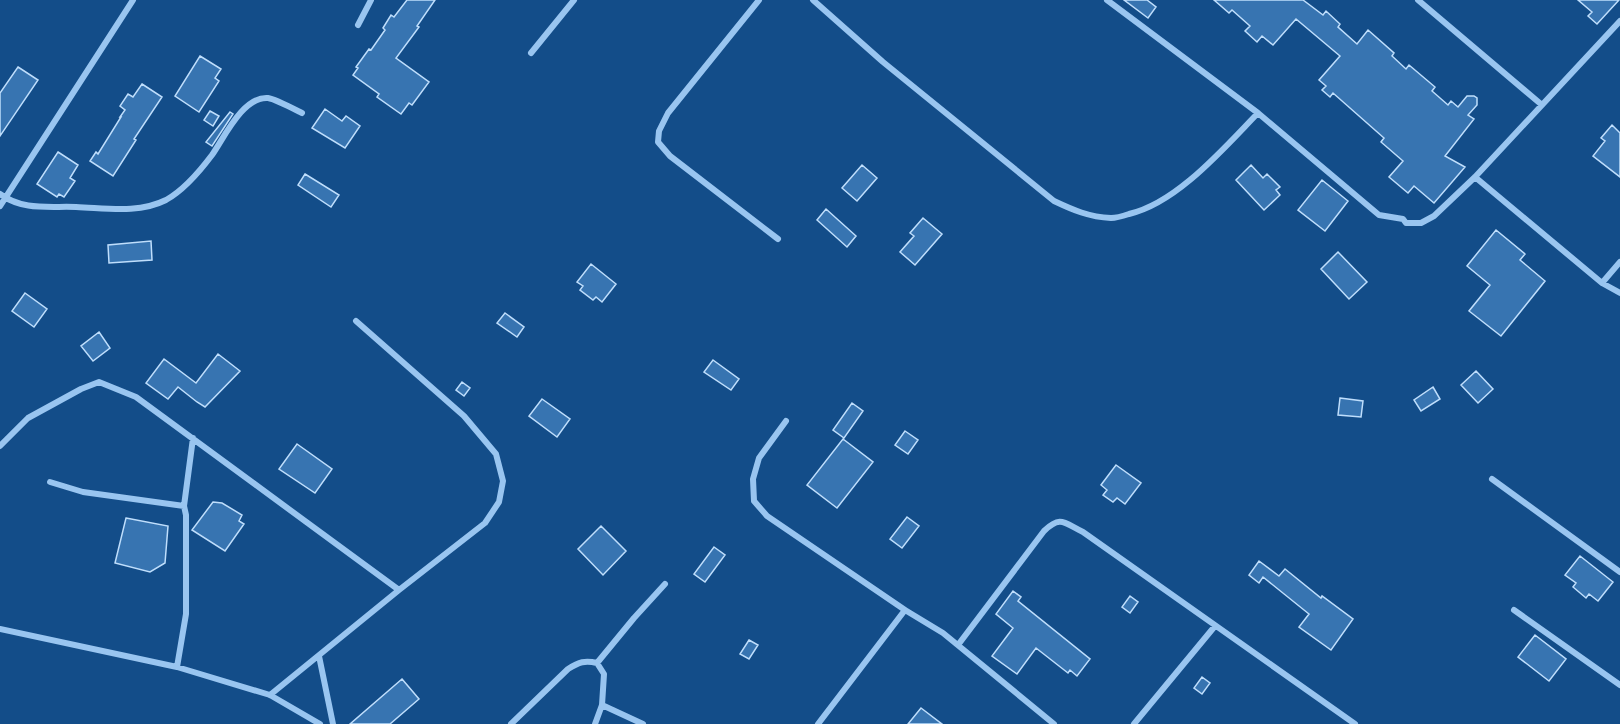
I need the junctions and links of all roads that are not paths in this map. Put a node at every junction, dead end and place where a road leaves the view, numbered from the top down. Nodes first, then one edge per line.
1 (133, 0) edge
2 (371, 0) edge
3 (574, 0) edge
4 (759, 0) edge
5 (813, 0) edge
6 (1107, 0) edge
7 (1418, 0) edge
8 (1620, 21) edge
9 (358, 25) dead end
10 (531, 53) dead end
11 (1542, 105) junction
12 (302, 113) dead end
13 (1258, 113) junction
14 (1475, 177) junction
15 (3, 196) edge
16 (0, 206) edge
17 (778, 239) dead end
18 (1620, 262) edge
19 (1602, 283) junction
20 (1620, 293) edge
21 (356, 321) dead end
22 (786, 421) dead end
23 (193, 438) junction
24 (0, 446) edge
25 (1492, 479) dead end
26 (50, 482) dead end
27 (184, 506) junction
28 (1620, 572) edge
29 (665, 584) dead end
30 (399, 590) junction
31 (905, 610) junction
32 (1514, 610) dead end
33 (1215, 626) junction
34 (0, 629) edge
35 (958, 645) junction
36 (319, 656) junction
37 (597, 663) junction
38 (177, 668) junction
39 (1620, 685) edge
40 (270, 695) junction
41 (602, 705) junction
42 (320, 724) edge
43 (333, 724) edge
44 (511, 724) edge
45 (595, 724) edge
46 (643, 724) edge
47 (818, 724) edge
48 (1054, 724) edge
49 (1134, 724) edge
50 (1355, 724) edge

1 - 15 street
2 - 9 street
3 - 10 street
4 - 17 street
5 - 13 street
6 - 13 street
7 - 11 street
8 - 11 street
11 - 14 street
12 - 15 street
13 - 14 street
14 - 19 street
15 - 16 street
18 - 19 street
19 - 20 street
21 - 30 street
22 - 31 street
23 - 24 street
23 - 27 street
23 - 30 street
25 - 28 street
26 - 27 street
27 - 38 street
29 - 37 street
30 - 36 street
31 - 35 street
31 - 47 street
32 - 39 street
33 - 35 street
33 - 49 street
33 - 50 street
34 - 38 street
35 - 48 street
36 - 40 street
36 - 43 street
37 - 41 street
37 - 44 street
38 - 40 street
40 - 42 street
41 - 45 street
41 - 46 street

